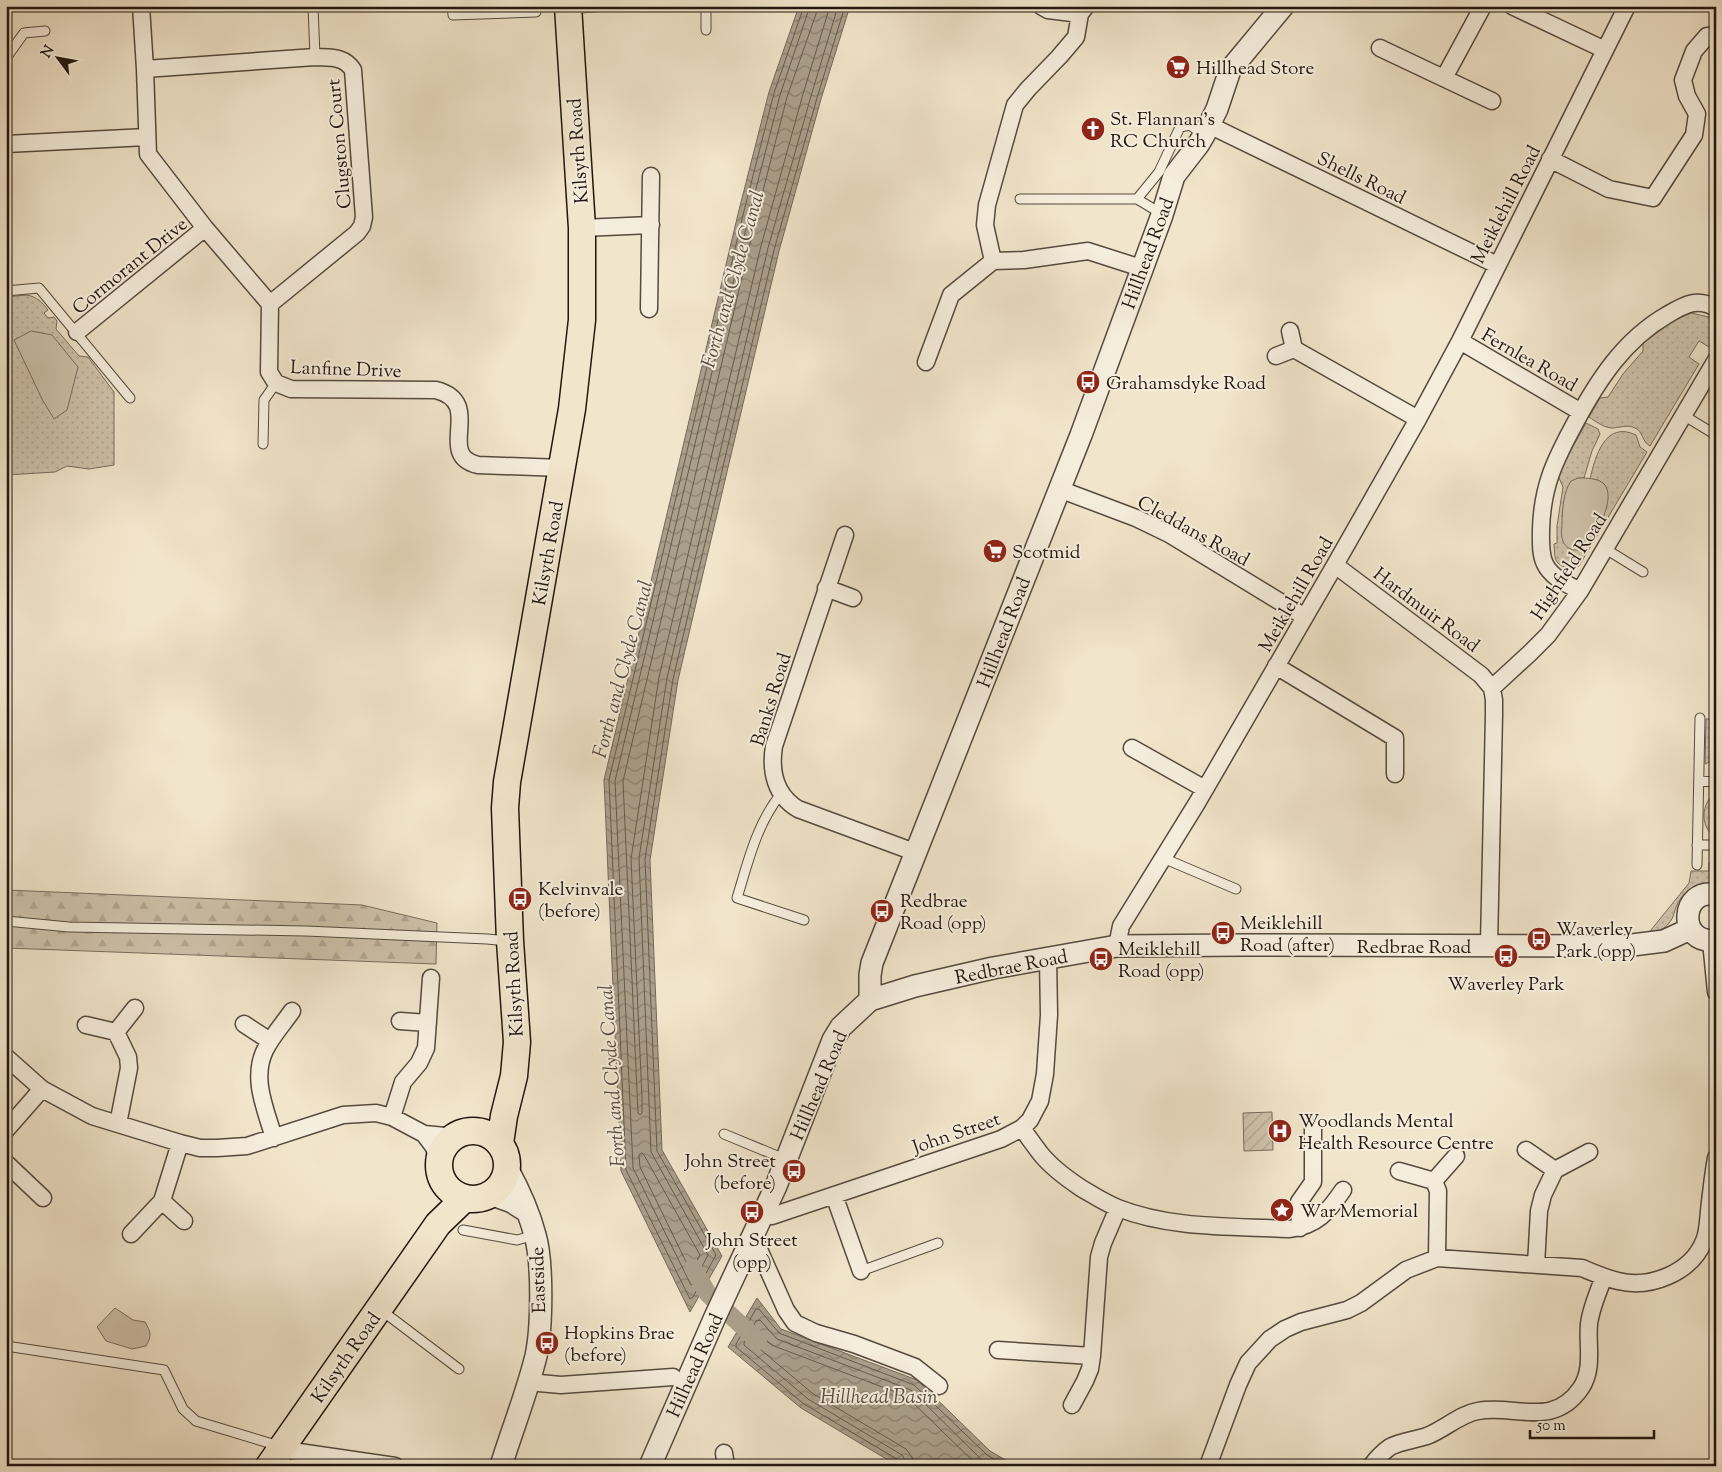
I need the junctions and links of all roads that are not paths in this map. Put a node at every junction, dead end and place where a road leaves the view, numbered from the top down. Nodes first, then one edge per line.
1 (141, 6) edge
2 (313, 6) edge
3 (452, 6) edge
4 (604, 6) edge
5 (706, 6) edge
6 (1040, 6) edge
7 (1283, 6) edge
8 (1483, 6) edge
9 (1512, 6) edge
10 (1627, 6) edge
11 (568, 8) edge
12 (1083, 10) edge
13 (536, 12) dead end
14 (706, 30) dead end
15 (45, 31) dead end
16 (1712, 36) edge
17 (1380, 48) dead end
18 (1605, 50) junction
19 (315, 57) junction
20 (6, 58) edge
21 (145, 69) junction
22 (1444, 78) junction
23 (1492, 101) dead end
24 (1207, 130) junction
25 (147, 137) junction
26 (6, 144) edge
27 (1550, 159) junction
28 (651, 176) dead end
29 (1137, 199) junction
30 (1020, 200) dead end
31 (1162, 215) junction
32 (651, 225) junction
33 (206, 228) junction
34 (582, 228) junction
35 (993, 261) junction
36 (1497, 265) junction
37 (1141, 268) junction
38 (6, 291) edge
39 (270, 304) junction
40 (1716, 308) edge
41 (648, 310) dead end
42 (1290, 331) dead end
43 (77, 332) junction
44 (1460, 341) junction
45 (1294, 349) junction
46 (1276, 356) dead end
47 (1716, 360) edge
48 (926, 362) dead end
49 (276, 383) junction
50 (130, 398) dead end
51 (1581, 412) junction
52 (1683, 415) junction
53 (1418, 419) junction
54 (1716, 435) edge
55 (263, 444) dead end
56 (562, 468) junction
57 (1059, 489) junction
58 (845, 535) dead end
59 (1604, 548) junction
60 (1335, 565) junction
61 (1643, 572) dead end
62 (826, 588) junction
63 (1580, 591) junction
64 (853, 598) dead end
65 (1305, 617) junction
66 (1276, 666) junction
67 (1492, 688) junction
68 (1700, 718) dead end
69 (1132, 748) dead end
70 (1395, 774) dead end
71 (1699, 781) junction
72 (1716, 782) edge
73 (1205, 789) junction
74 (781, 794) junction
75 (1697, 845) junction
76 (1716, 845) edge
77 (916, 852) junction
78 (1162, 858) junction
79 (1697, 865) dead end
80 (1236, 889) dead end
81 (1716, 895) edge
82 (804, 920) dead end
83 (6, 921) edge
84 (1690, 929) junction
85 (1713, 940) edge
86 (510, 941) junction
87 (1489, 945) junction
88 (1117, 946) junction
89 (1048, 958) junction
90 (431, 978) dead end
91 (1716, 992) edge
92 (870, 1000) junction
93 (135, 1008) dead end
94 (292, 1011) dead end
95 (400, 1021) dead end
96 (428, 1022) junction
97 (244, 1024) dead end
98 (86, 1025) dead end
99 (116, 1032) junction
100 (270, 1041) junction
101 (6, 1057) edge
102 (42, 1089) junction
103 (508, 1098) junction
104 (392, 1117) junction
105 (118, 1124) junction
106 (1022, 1128) junction
107 (1314, 1129) dead end
108 (6, 1130) edge
109 (465, 1133) junction
110 (424, 1134) junction
111 (724, 1134) dead end
112 (274, 1138) junction
113 (180, 1143) junction
114 (500, 1143) junction
115 (1526, 1150) dead end
116 (1589, 1152) dead end
117 (1456, 1156) dead end
118 (1716, 1158) edge
119 (439, 1160) junction
120 (787, 1160) junction
121 (6, 1164) edge
122 (507, 1168) junction
123 (1555, 1170) junction
124 (1399, 1171) dead end
125 (1434, 1182) junction
126 (1343, 1190) dead end
127 (467, 1192) junction
128 (834, 1195) junction
129 (43, 1198) dead end
130 (162, 1201) junction
131 (1118, 1208) junction
132 (526, 1211) junction
133 (765, 1212) junction
134 (184, 1222) dead end
135 (1300, 1228) junction
136 (463, 1230) dead end
137 (131, 1234) dead end
138 (536, 1236) junction
139 (752, 1236) junction
140 (938, 1243) dead end
141 (1437, 1258) junction
142 (739, 1264) joint
143 (1536, 1265) junction
144 (861, 1271) joint
145 (1604, 1277) junction
146 (379, 1309) junction
147 (6, 1346) edge
148 (998, 1350) dead end
149 (1092, 1356) junction
150 (459, 1369) dead end
151 (673, 1376) dead end
152 (528, 1382) junction
153 (938, 1386) dead end
154 (1072, 1405) dead end
155 (275, 1456) edge
156 (395, 1466) edge
157 (501, 1466) edge
158 (650, 1466) edge
159 (1208, 1466) edge
160 (1372, 1466) edge

1 - 21 street
2 - 19 lane
3 - 13 lane
4 - 11 lane
5 - 14 lane
6 - 12 street
7 - 24 street, Hillhead Road
8 - 22 street
9 - 18 street
10 - 18 street, Meiklehill Road
11 - 34 main road, Kilsyth Road
12 - 35 street
15 - 20 lane
16 - 27 street
17 - 22 street
18 - 27 street, Meiklehill Road
19 - 21 street, Clugston Court
19 - 39 street, Clugston Court
21 - 25 street
22 - 23 street
24 - 29 lane
24 - 31 street, Hillhead Road
24 - 36 street, Shells Road
25 - 26 street
25 - 33 street
27 - 36 street, Meiklehill Road
28 - 32 street
29 - 30 lane
29 - 31 lane
31 - 37 street, Hillhead Road
32 - 34 street
32 - 41 street
33 - 39 street
33 - 43 street, Cormorant Drive
34 - 56 main road, Kilsyth Road
35 - 37 street
35 - 48 street
36 - 44 street, Meiklehill Road
37 - 57 street, Hillhead Road
38 - 43 lane
39 - 49 street, Lanfine Drive
40 - 51 street
42 - 45 street
43 - 50 lane
44 - 51 street, Fernlea Road
44 - 53 street, Meiklehill Road
45 - 46 street
45 - 53 street
47 - 52 street, Highfield Road
49 - 55 lane
49 - 56 street, Lanfine Drive
51 - 63 street
52 - 54 lane
52 - 59 street, Highfield Road
53 - 60 street, Meiklehill Road
56 - 86 main road, Kilsyth Road
57 - 65 street, Cleddans Road
57 - 77 street, Hillhead Road
58 - 62 street, Banks Road
59 - 61 lane
59 - 63 street, Highfield Road
60 - 65 street, Meiklehill Road
60 - 67 street, Hardmuir Road
62 - 64 street
62 - 74 street, Banks Road
63 - 67 street, Highfield Road
65 - 66 street, Meiklehill Road
66 - 70 street
66 - 73 street, Meiklehill Road
67 - 87 street
68 - 71 lane
69 - 73 street
71 - 72 lane
71 - 75 lane
73 - 78 street, Meiklehill Road
74 - 77 street
74 - 82 lane
75 - 76 lane
75 - 79 lane
77 - 92 street, Hillhead Road
78 - 80 lane
78 - 88 street, Meiklehill Road
81 - 84 street
83 - 86 lane
84 - 85 street
84 - 87 street, Redbrae Road
85 - 91 street
86 - 103 main road, Kilsyth Road
87 - 88 street, Redbrae Road
88 - 89 street, Redbrae Road
89 - 92 street, Redbrae Road
89 - 106 street, John Street
90 - 96 street
92 - 120 street, Hillhead Road
93 - 99 street
94 - 100 street
95 - 96 street
96 - 104 street
97 - 100 street
98 - 99 street
99 - 105 street
100 - 112 street
101 - 102 street
102 - 105 street
102 - 108 street
103 - 109 main road
103 - 114 main road, Kilsyth Road
104 - 110 street
104 - 112 street
105 - 113 street
106 - 128 street, John Street
106 - 131 street
107 - 135 street
109 - 110 street
109 - 114 main road
109 - 119 main road
110 - 119 street
111 - 120 lane
112 - 113 street
113 - 130 street
114 - 122 main road
115 - 123 street
116 - 123 street
117 - 125 street
118 - 145 street
119 - 127 main road
120 - 133 street, Hillhead Road
121 - 129 street
122 - 127 main road
122 - 132 street, Eastside
123 - 143 street
124 - 125 street
125 - 141 street
126 - 135 street
127 - 132 street
127 - 146 main road, Kilsyth Road
128 - 133 street, John Street
128 - 144 street
130 - 134 street
130 - 137 street
131 - 135 street
131 - 149 street
132 - 138 street, Eastside
133 - 139 street, Hillhead Road
136 - 138 lane
138 - 152 street, Eastside
139 - 142 street, Hillhead Road
139 - 153 street
140 - 144 lane
141 - 143 street
141 - 159 street
142 - 158 street, Hilhead Road
143 - 145 street
145 - 160 street
146 - 150 lane
146 - 155 main road, Kilsyth Road
147 - 155 lane
148 - 149 street
149 - 154 street
151 - 152 street
152 - 157 street, Eastside
155 - 156 street

